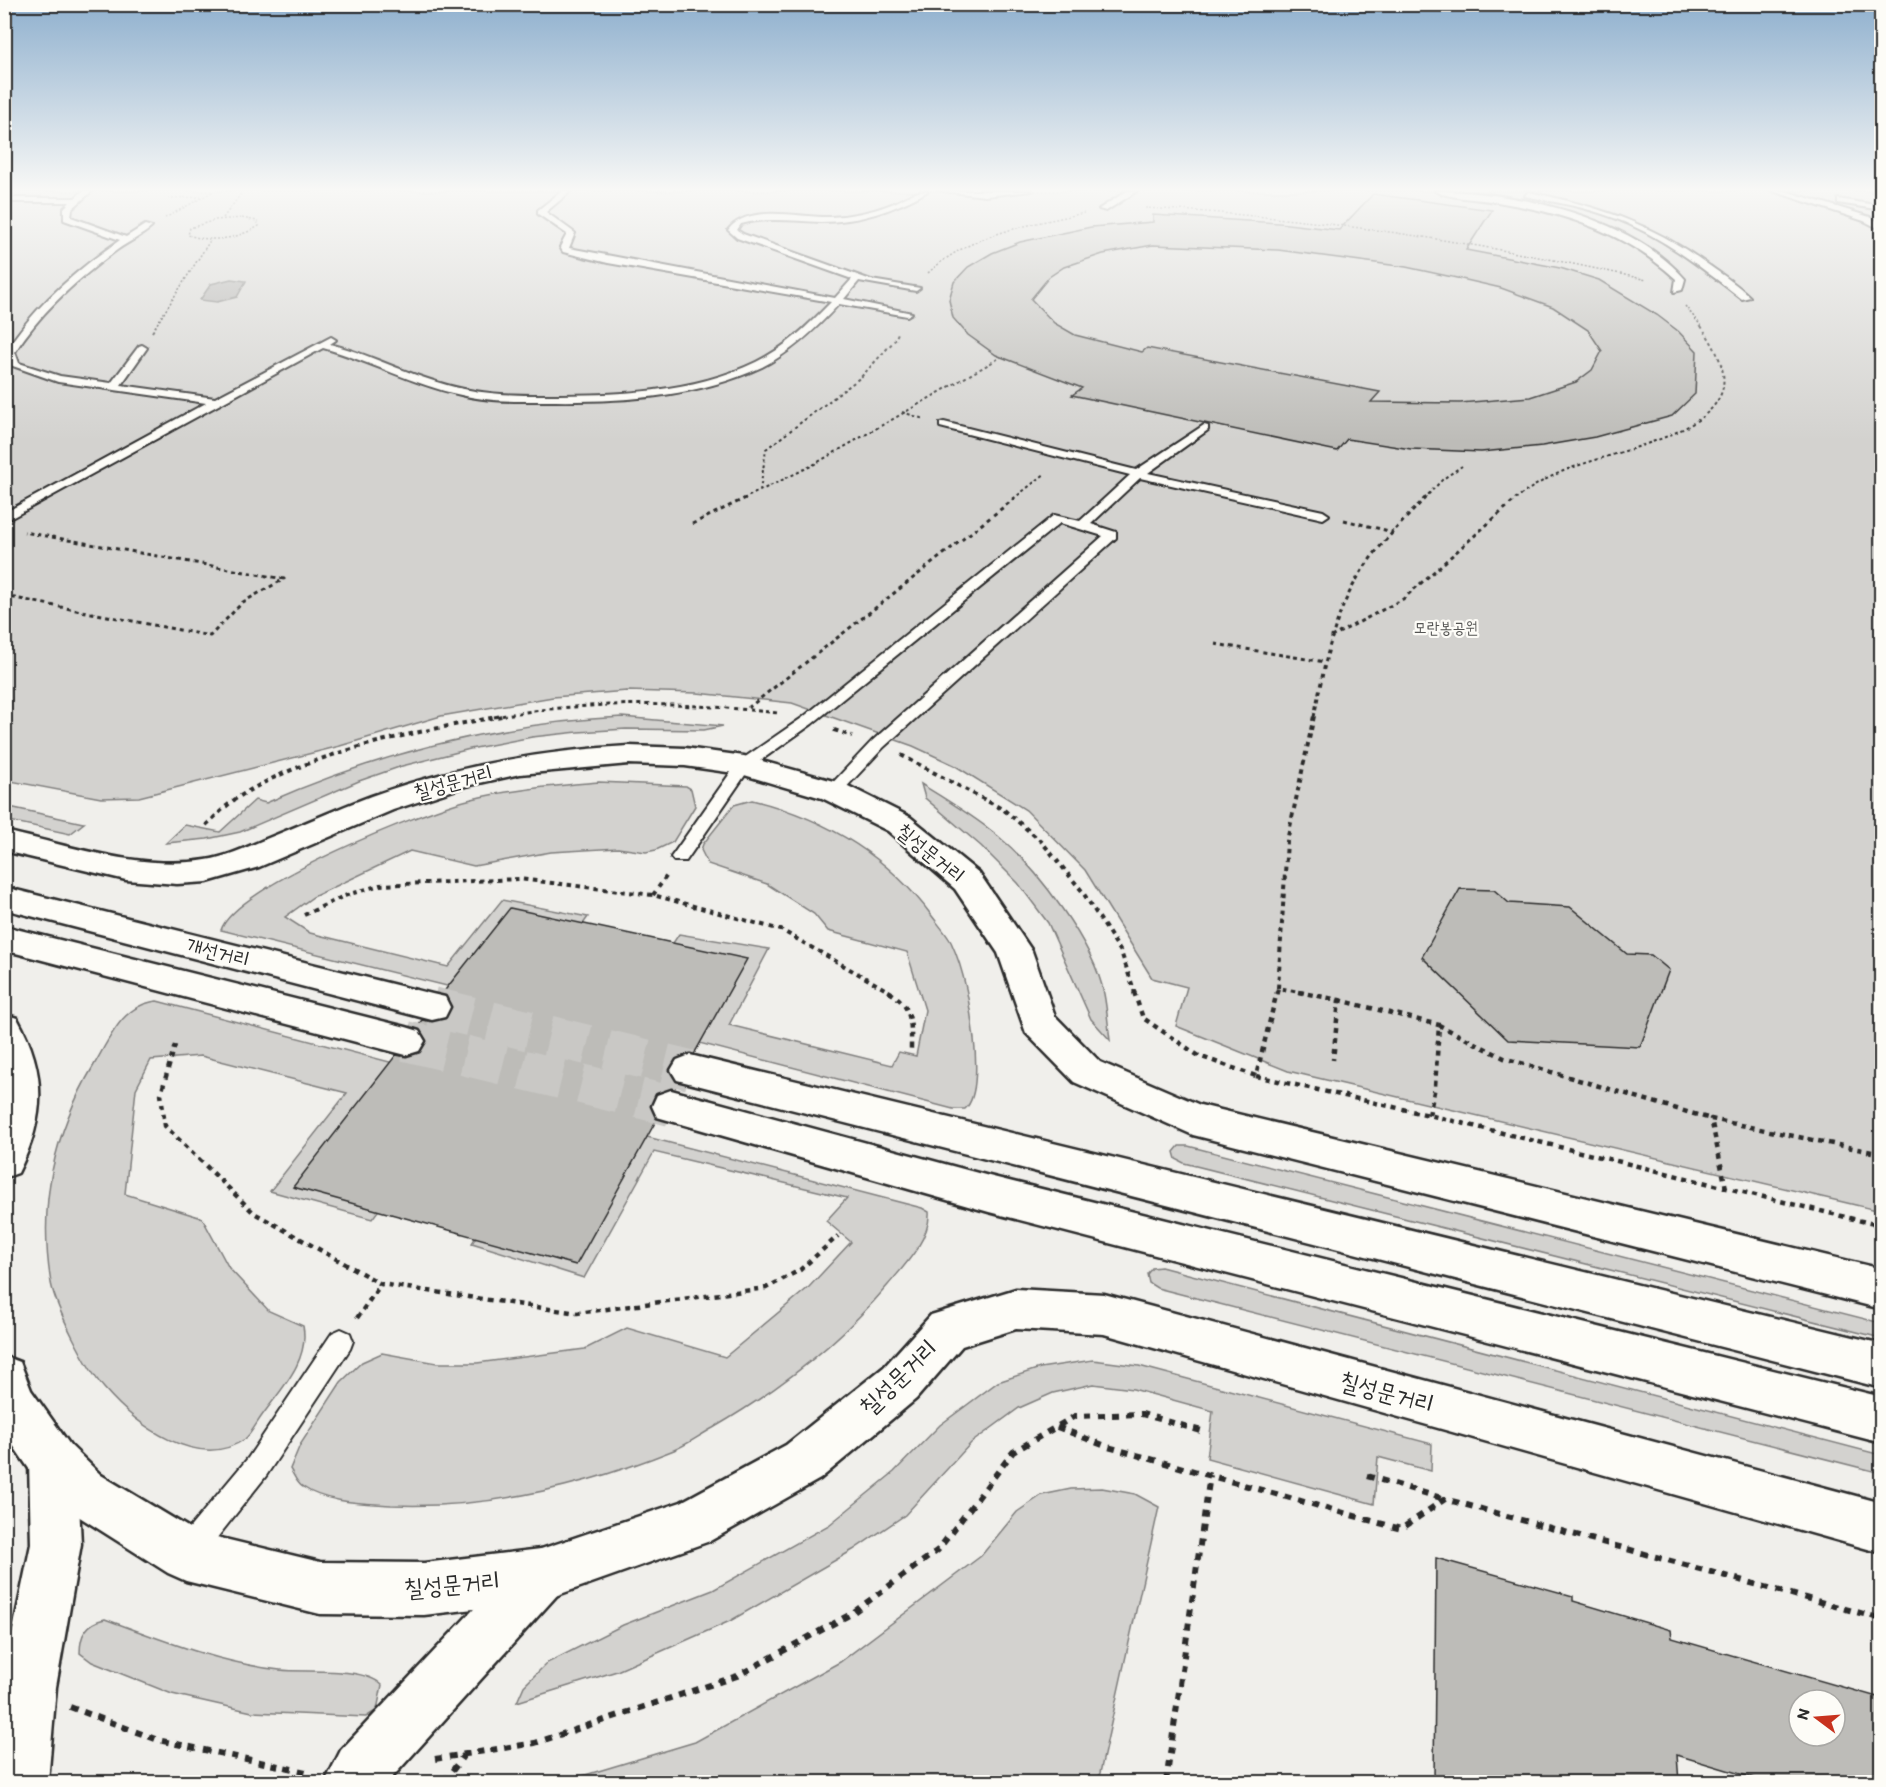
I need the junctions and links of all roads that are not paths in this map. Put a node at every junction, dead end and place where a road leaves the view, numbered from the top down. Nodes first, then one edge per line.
1 (84, 274) edge
2 (686, 274) edge
3 (850, 274) edge
4 (1677, 274) edge
5 (1715, 274) edge
6 (858, 277) junction
7 (916, 288) dead end
8 (1677, 290) road end
9 (1745, 297) dead end
10 (837, 302) junction
11 (907, 313) dead end
12 (142, 348) road end
13 (114, 387) junction
14 (218, 401) junction
15 (944, 425) dead end
16 (1204, 428) dead end
17 (1138, 474) junction
18 (1323, 515) dead end
19 (4, 519) edge
20 (1082, 526) junction
21 (744, 765) junction
22 (833, 791) junction
23 (4, 841) edge
24 (680, 857) dead end
25 (4, 898) edge
26 (4, 938) edge
27 (432, 1007) tunnel mouth
28 (4, 1028) edge
29 (406, 1041) tunnel mouth
30 (690, 1070) tunnel mouth
31 (671, 1106) tunnel mouth
32 (4, 1161) edge
33 (1881, 1289) edge
34 (341, 1341) road end
35 (1881, 1366) edge
36 (4, 1378) edge
37 (1881, 1420) edge
38 (53, 1462) junction
39 (1881, 1528) edge
40 (186, 1555) junction
41 (541, 1575) junction
42 (357, 1776) edge
43 (19, 1782) edge

1 - 13 lane
2 - 10 lane
3 - 6 lane
4 - 8 lane
5 - 9 lane
6 - 7 lane
6 - 10 lane
10 - 11 lane
10 - 14 lane
12 - 13 lane
13 - 14 lane
14 - 19 lane
15 - 17 lane
16 - 17 lane
17 - 18 lane
17 - 20 lane
20 - 21 lane
20 - 22 lane
21 - 22 main road, 칠성문거리
21 - 23 main road, 칠성문거리
21 - 24 lane
22 - 33 main road, 칠성문거리
25 - 27 main road, 개선거리
26 - 29 main road, 개선거리
28 - 32 main road
30 - 35 main road
31 - 37 main road
34 - 40 lane
36 - 38 main road, 칠성문거리
38 - 40 main road, 칠성문거리
38 - 43 main road
39 - 41 main road, 칠성문거리
40 - 41 main road, 칠성문거리
41 - 42 main road

